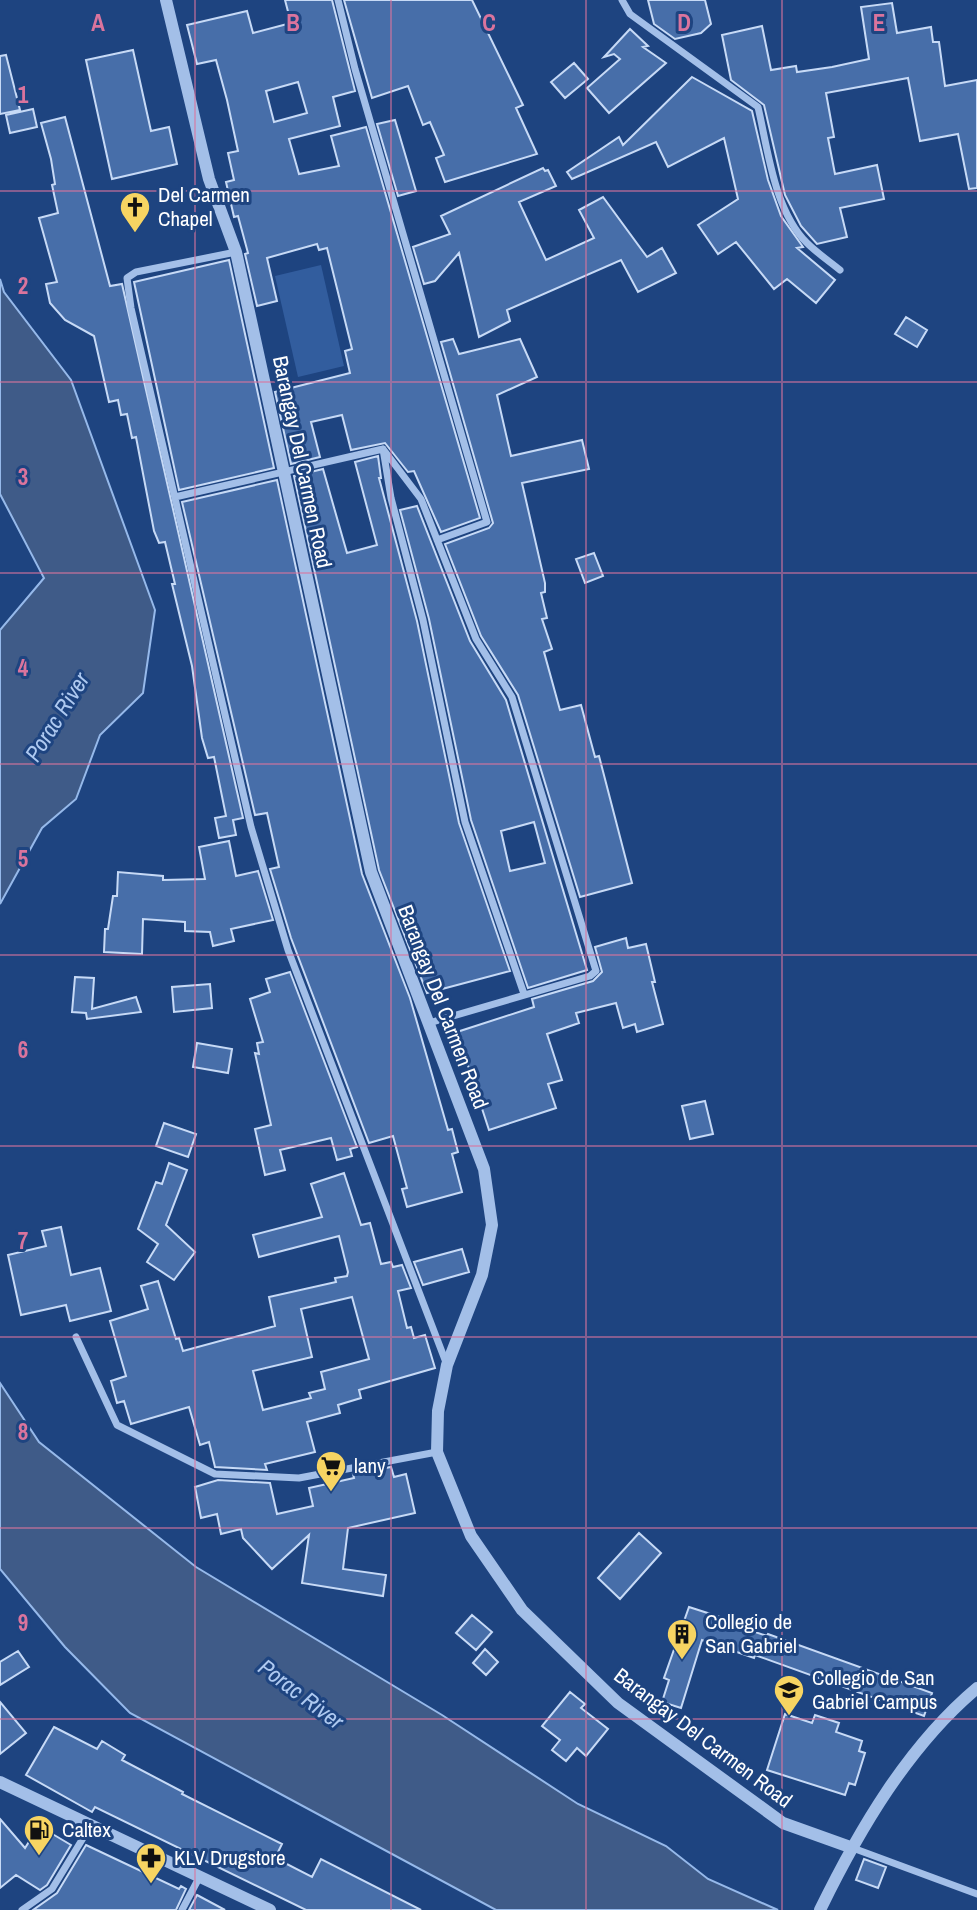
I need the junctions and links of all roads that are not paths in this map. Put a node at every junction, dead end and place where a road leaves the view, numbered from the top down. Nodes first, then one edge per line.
1 (166, 0) edge
2 (338, 0) edge
3 (622, 0) edge
4 (236, 252) junction
5 (840, 270) dead end
6 (383, 449) junction
7 (284, 470) junction
8 (175, 497) junction
9 (437, 540) junction
10 (524, 994) junction
11 (429, 1023) junction
12 (76, 1337) dead end
13 (447, 1365) junction
14 (437, 1452) junction
15 (977, 1688) edge
16 (0, 1783) edge
17 (91, 1824) junction
18 (850, 1847) junction
19 (200, 1876) junction
20 (977, 1894) edge
21 (22, 1910) edge
22 (182, 1910) edge
23 (270, 1910) edge
24 (820, 1910) edge

1 - 4 street, Barangay Del Carmen Road
2 - 9 street
3 - 5 street
4 - 7 street, Barangay Del Carmen Road
4 - 8 street
6 - 7 street
6 - 9 street
6 - 10 street
7 - 8 street
7 - 11 street, Barangay Del Carmen Road
8 - 13 street
9 - 10 street
10 - 11 street
11 - 13 street, Barangay Del Carmen Road
12 - 14 street
13 - 14 street, Barangay Del Carmen Road
14 - 18 street, Barangay Del Carmen Road
15 - 18 street
16 - 17 street
17 - 19 street
17 - 21 street
18 - 20 street
18 - 24 street
19 - 22 street
19 - 23 street

